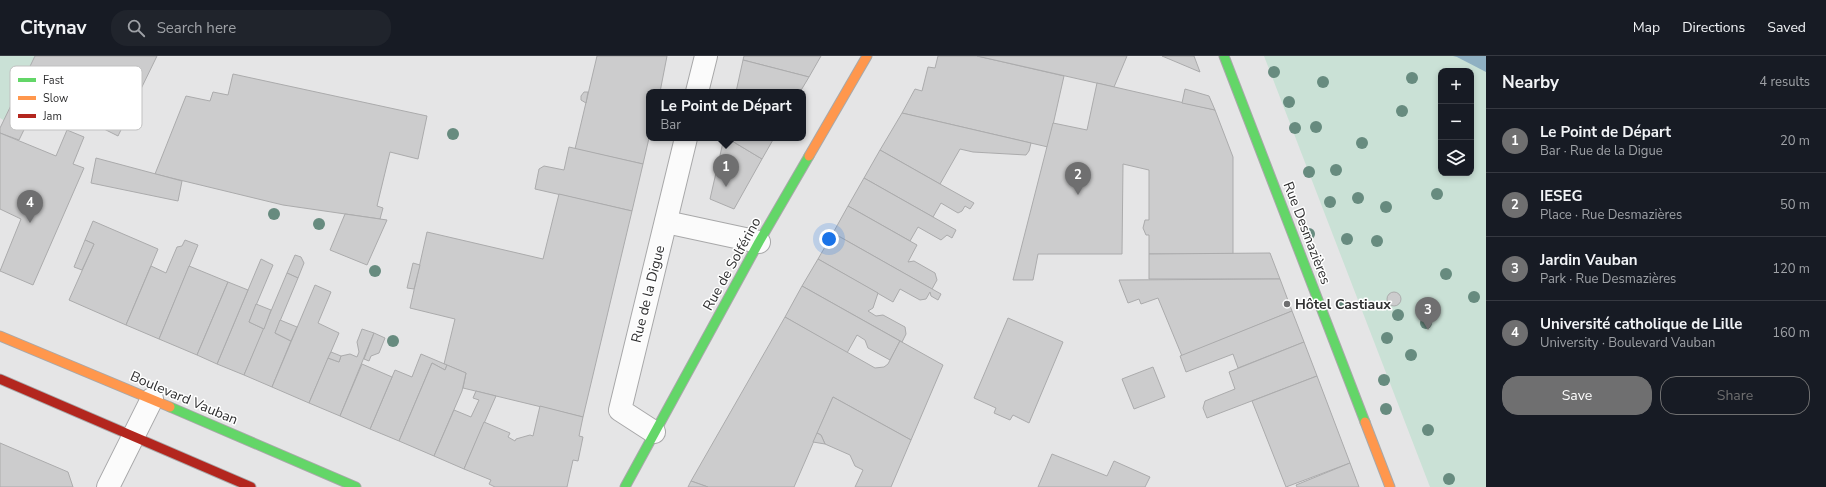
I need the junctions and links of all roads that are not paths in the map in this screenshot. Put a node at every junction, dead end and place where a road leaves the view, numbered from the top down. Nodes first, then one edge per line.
1 (706, 56) edge
2 (867, 56) edge
3 (1224, 56) edge
4 (698, 89) edge
5 (685, 141) edge
6 (666, 222) junction
7 (759, 242) junction
8 (0, 336) edge
9 (0, 379) edge
10 (152, 399) junction
11 (654, 432) junction
12 (134, 437) junction
13 (108, 487) edge
14 (251, 487) edge
15 (356, 487) edge
16 (625, 487) edge
17 (1390, 487) edge

1 - 4 street
2 - 7 main road, Rue de Solférino
3 - 17 main road, Rue Desmazières
5 - 6 street, Rue de la Digue
6 - 7 street
6 - 11 street, Rue de la Digue
7 - 11 main road, Rue de Solférino
8 - 10 main road, Boulevard Vauban
9 - 12 main road
10 - 12 street
10 - 15 main road, Boulevard Vauban
11 - 16 main road, Rue de Solférino
12 - 13 street
12 - 14 main road

